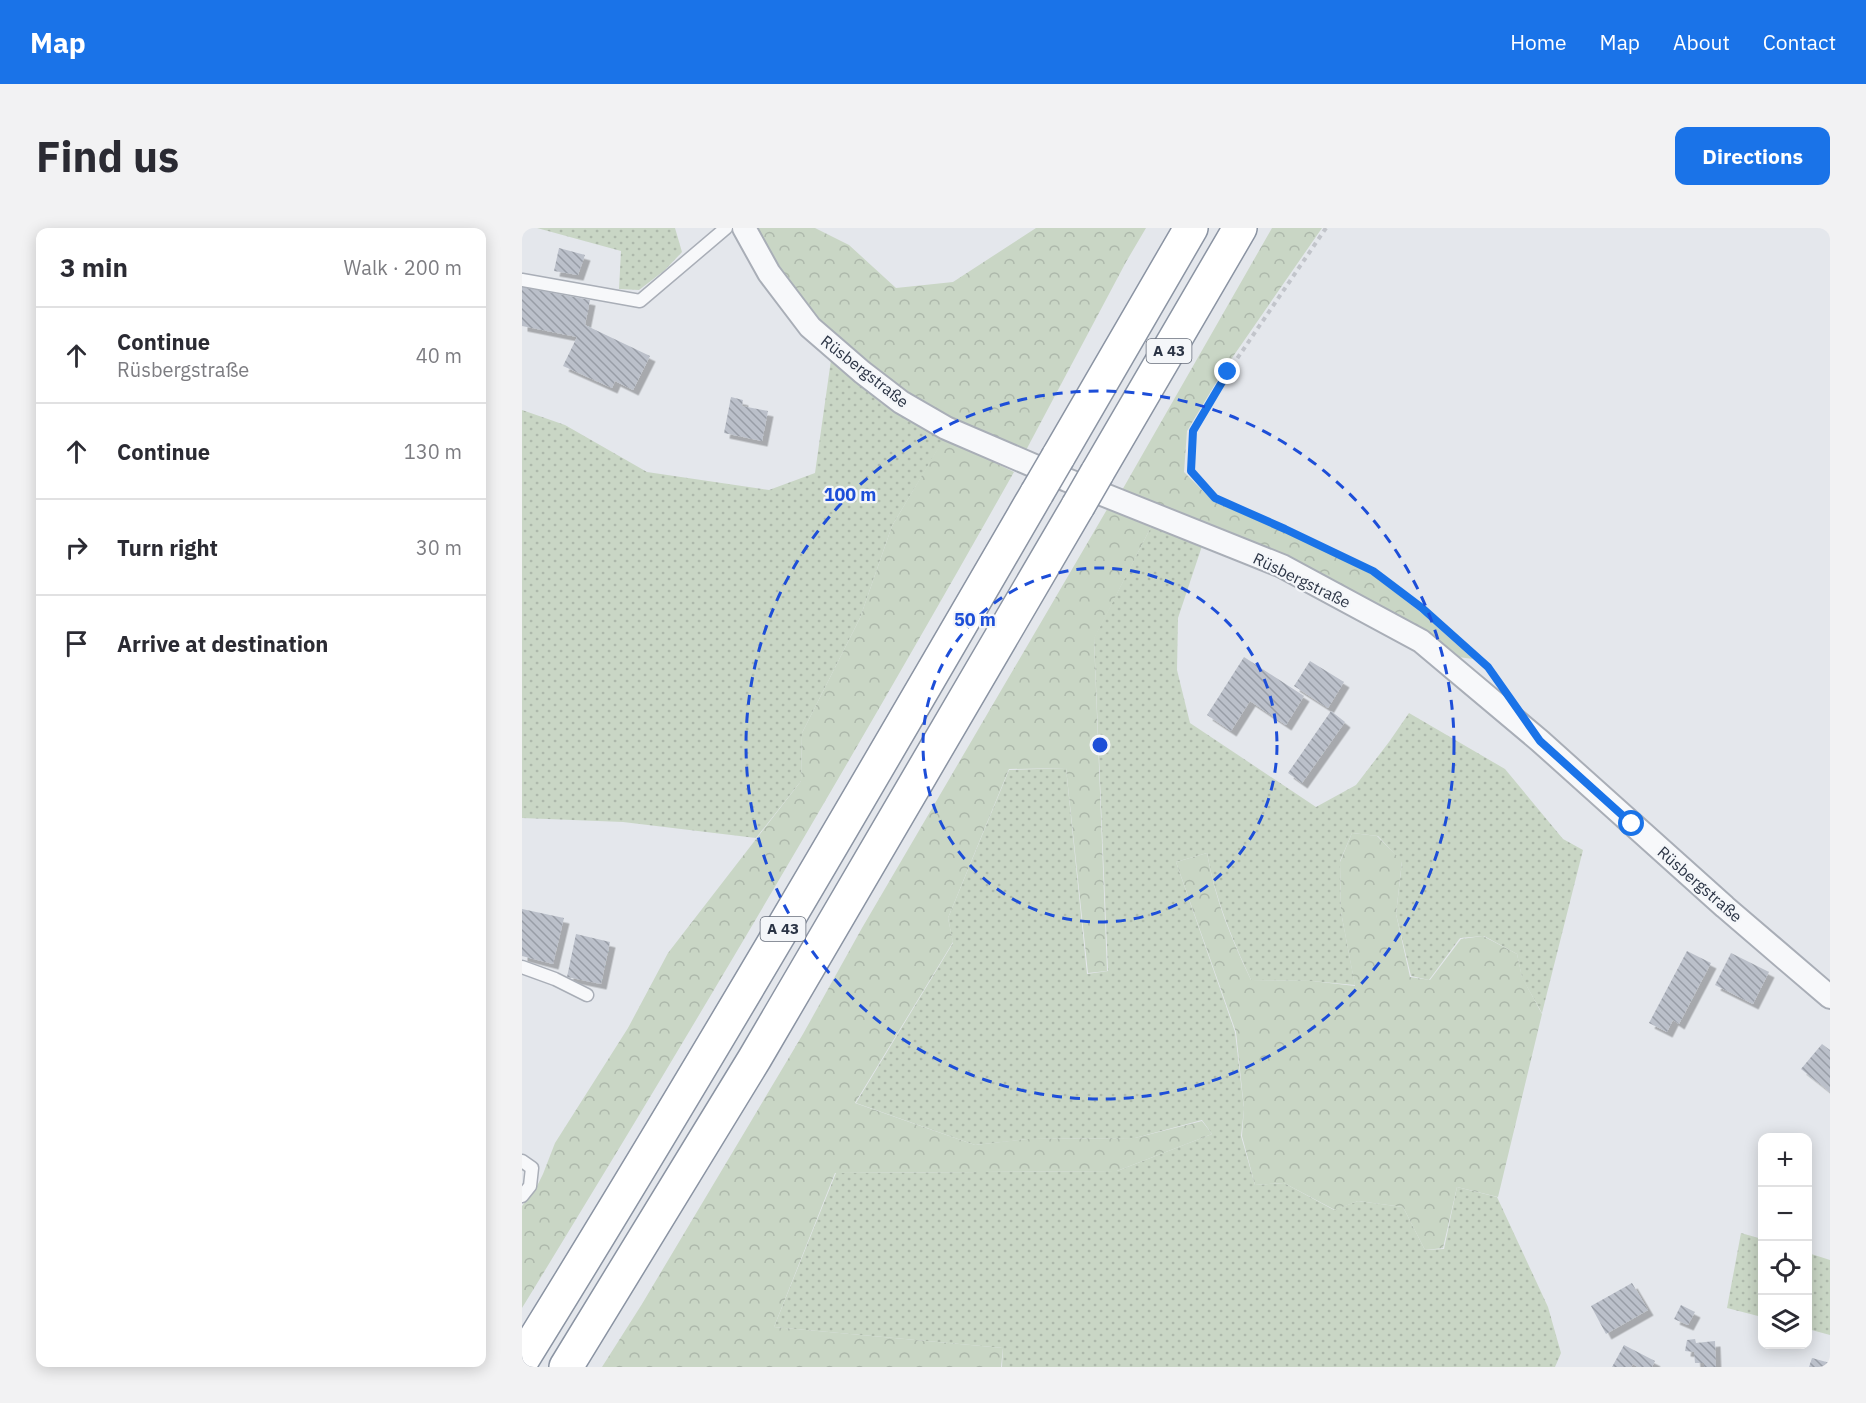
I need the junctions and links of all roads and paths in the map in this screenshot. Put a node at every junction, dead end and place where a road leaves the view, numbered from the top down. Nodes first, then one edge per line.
1 (726, 228) edge
2 (744, 228) edge
3 (1191, 228) edge
4 (1240, 228) edge
5 (1326, 228) edge
6 (522, 280) edge
7 (1447, 630) dead end
8 (522, 967) edge
9 (586, 995) dead end
10 (1830, 998) edge
11 (522, 1161) edge
12 (522, 1196) edge
13 (522, 1360) edge
14 (566, 1367) edge

1 - 6 lane
2 - 10 street, Rüsbergstraße
3 - 13 highway, A 43, bridge
4 - 14 highway, A 43, bridge
5 - 7 path
8 - 9 lane
11 - 12 lane

